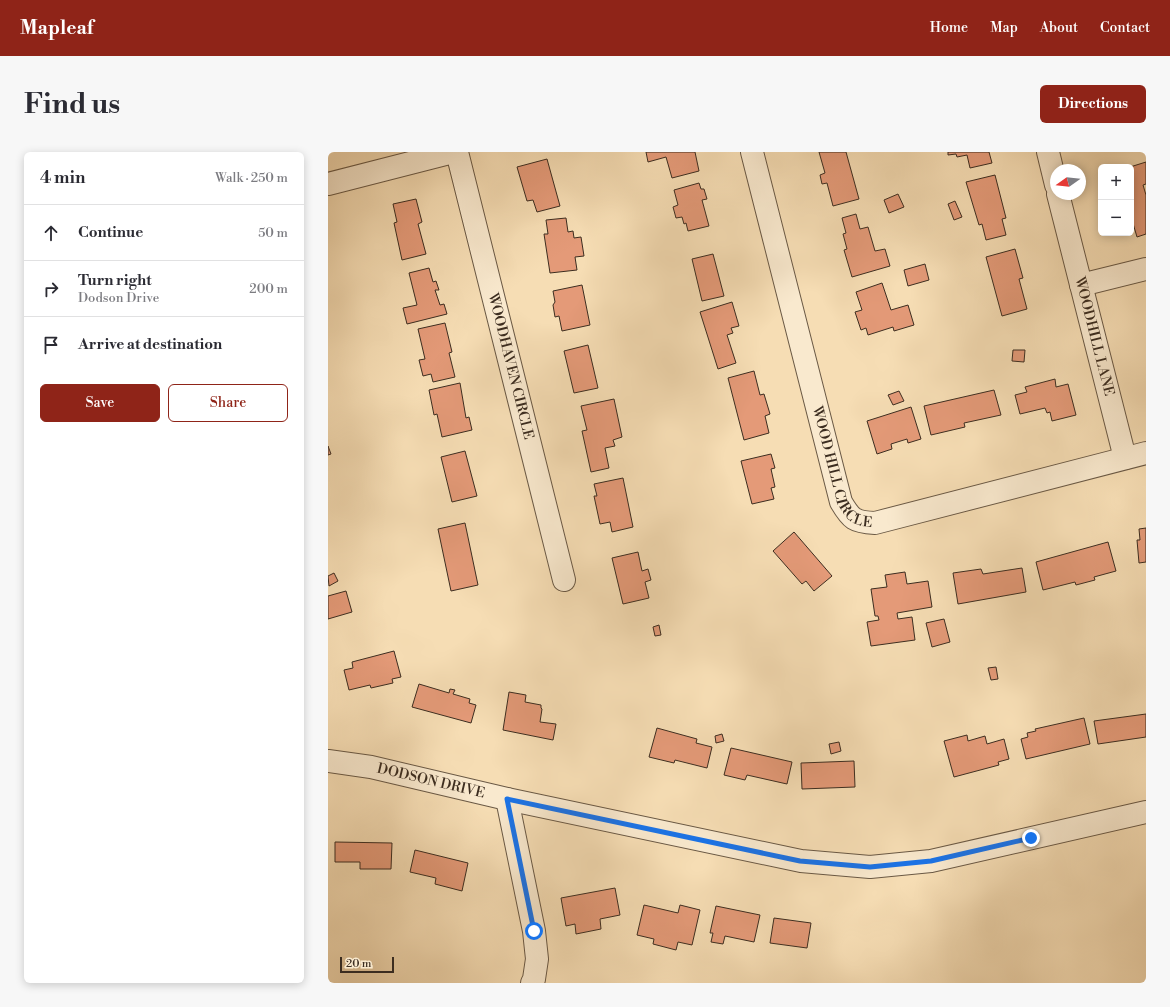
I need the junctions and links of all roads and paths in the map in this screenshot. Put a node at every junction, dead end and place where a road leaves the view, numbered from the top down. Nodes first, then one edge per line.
1 (453, 152) edge
2 (457, 152) edge
3 (752, 152) edge
4 (1048, 152) edge
5 (1051, 164) edge
6 (328, 184) edge
7 (1060, 200) edge
8 (1146, 268) edge
9 (1081, 285) junction
10 (1146, 453) edge
11 (1125, 458) junction
12 (564, 580) dead end
13 (328, 761) edge
14 (507, 799) junction
15 (1146, 812) edge
16 (532, 983) edge

1 - 6 street
2 - 12 street, WOODHAVEN CIRCLE
3 - 11 street, WOOD HILL CIRCLE
4 - 5 street
7 - 9 street, WOODHILL LANE
8 - 9 street
9 - 11 street, WOODHILL LANE
10 - 11 street
13 - 14 street, DODSON DRIVE
14 - 15 street, DODSON DRIVE
14 - 16 street

